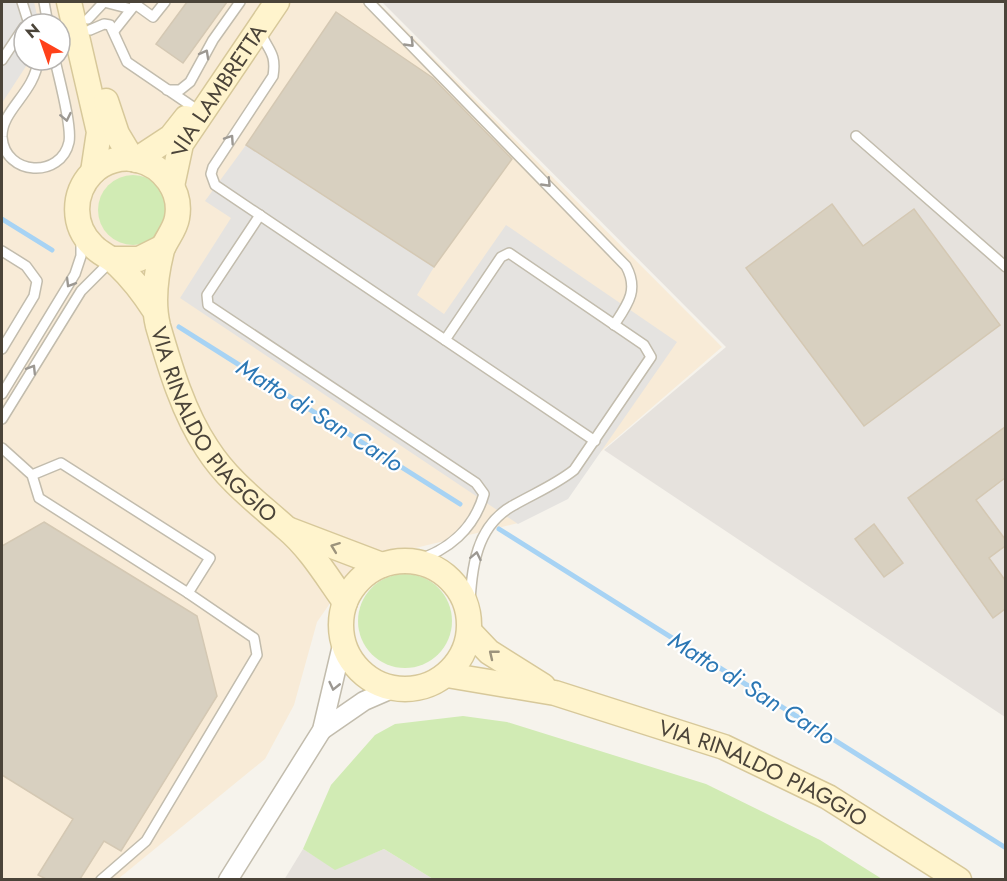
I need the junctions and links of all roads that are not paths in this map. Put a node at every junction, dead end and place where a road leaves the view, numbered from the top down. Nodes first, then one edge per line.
1 (69, 2) edge
2 (165, 2) edge
3 (240, 2) edge
4 (265, 2) edge
5 (277, 2) edge
6 (369, 2) edge
7 (135, 5) edge
8 (96, 9) edge
9 (259, 27) junction
10 (114, 31) junction
11 (12, 46) edge
12 (2, 60) edge
13 (35, 72) edge
14 (57, 72) edge
15 (167, 90) junction
16 (193, 107) junction
17 (856, 136) dead end
18 (134, 159) junction
19 (93, 172) junction
20 (172, 186) junction
21 (260, 215) junction
22 (80, 227) junction
23 (163, 247) junction
24 (2, 251) edge
25 (112, 259) junction
26 (1005, 267) edge
27 (155, 311) junction
28 (614, 325) junction
29 (445, 339) junction
30 (2, 349) edge
31 (2, 394) edge
32 (2, 419) edge
33 (595, 441) junction
34 (2, 448) edge
35 (33, 475) junction
36 (288, 529) junction
37 (414, 561) junction
38 (382, 564) junction
39 (188, 593) junction
40 (345, 602) junction
41 (469, 623) junction
42 (343, 641) junction
43 (447, 675) junction
44 (394, 688) junction
45 (555, 693) junction
46 (322, 730) junction
47 (101, 879) edge
48 (228, 879) edge
49 (959, 879) edge

1 - 19 street
2 - 7 lane
15 -> 3 lane
4 - 16 street, VIA LAMBRETTA
5 - 9 street, VIA LAMBRETTA
6 -> 28 lane
7 - 8 lane
7 - 10 lane
8 - 10 lane
8 - 18 street
9 - 20 street, VIA LAMBRETTA
21 -> 9 lane
10 - 15 lane
11 - 12 lane
14 -> 13 lane
15 - 16 lane
16 - 18 street, VIA LAMBRETTA
17 - 26 lane
18 - 19 street
18 - 20 street
19 - 22 street
20 - 23 street, VIA RINALDO PIAGGIO
21 - 29 lane
21 - 37 lane
22 - 25 street, VIA RINALDO PIAGGIO
22 -> 31 lane
23 - 25 street
23 - 27 street, VIA RINALDO PIAGGIO
24 - 30 lane
25 - 27 street, VIA RINALDO PIAGGIO
32 -> 25 lane
27 - 36 street, VIA RINALDO PIAGGIO
28 - 29 lane
28 - 33 lane
29 - 33 lane
41 -> 33 lane
34 - 35 lane
35 - 39 lane
35 - 39 lane
38 -> 36 street, VIA RINALDO PIAGGIO
36 - 40 street, VIA RINALDO PIAGGIO
37 - 38 street, VIA RINALDO PIAGGIO
37 - 41 street, VIA RINALDO PIAGGIO
38 - 40 street
39 - 47 lane
40 - 42 street
41 - 43 street
45 -> 41 street, VIA RINALDO PIAGGIO
42 - 44 street
42 -> 46 street
43 - 44 street
43 - 45 street, VIA RINALDO PIAGGIO
44 - 46 street
45 - 49 street, VIA RINALDO PIAGGIO
46 - 48 street

